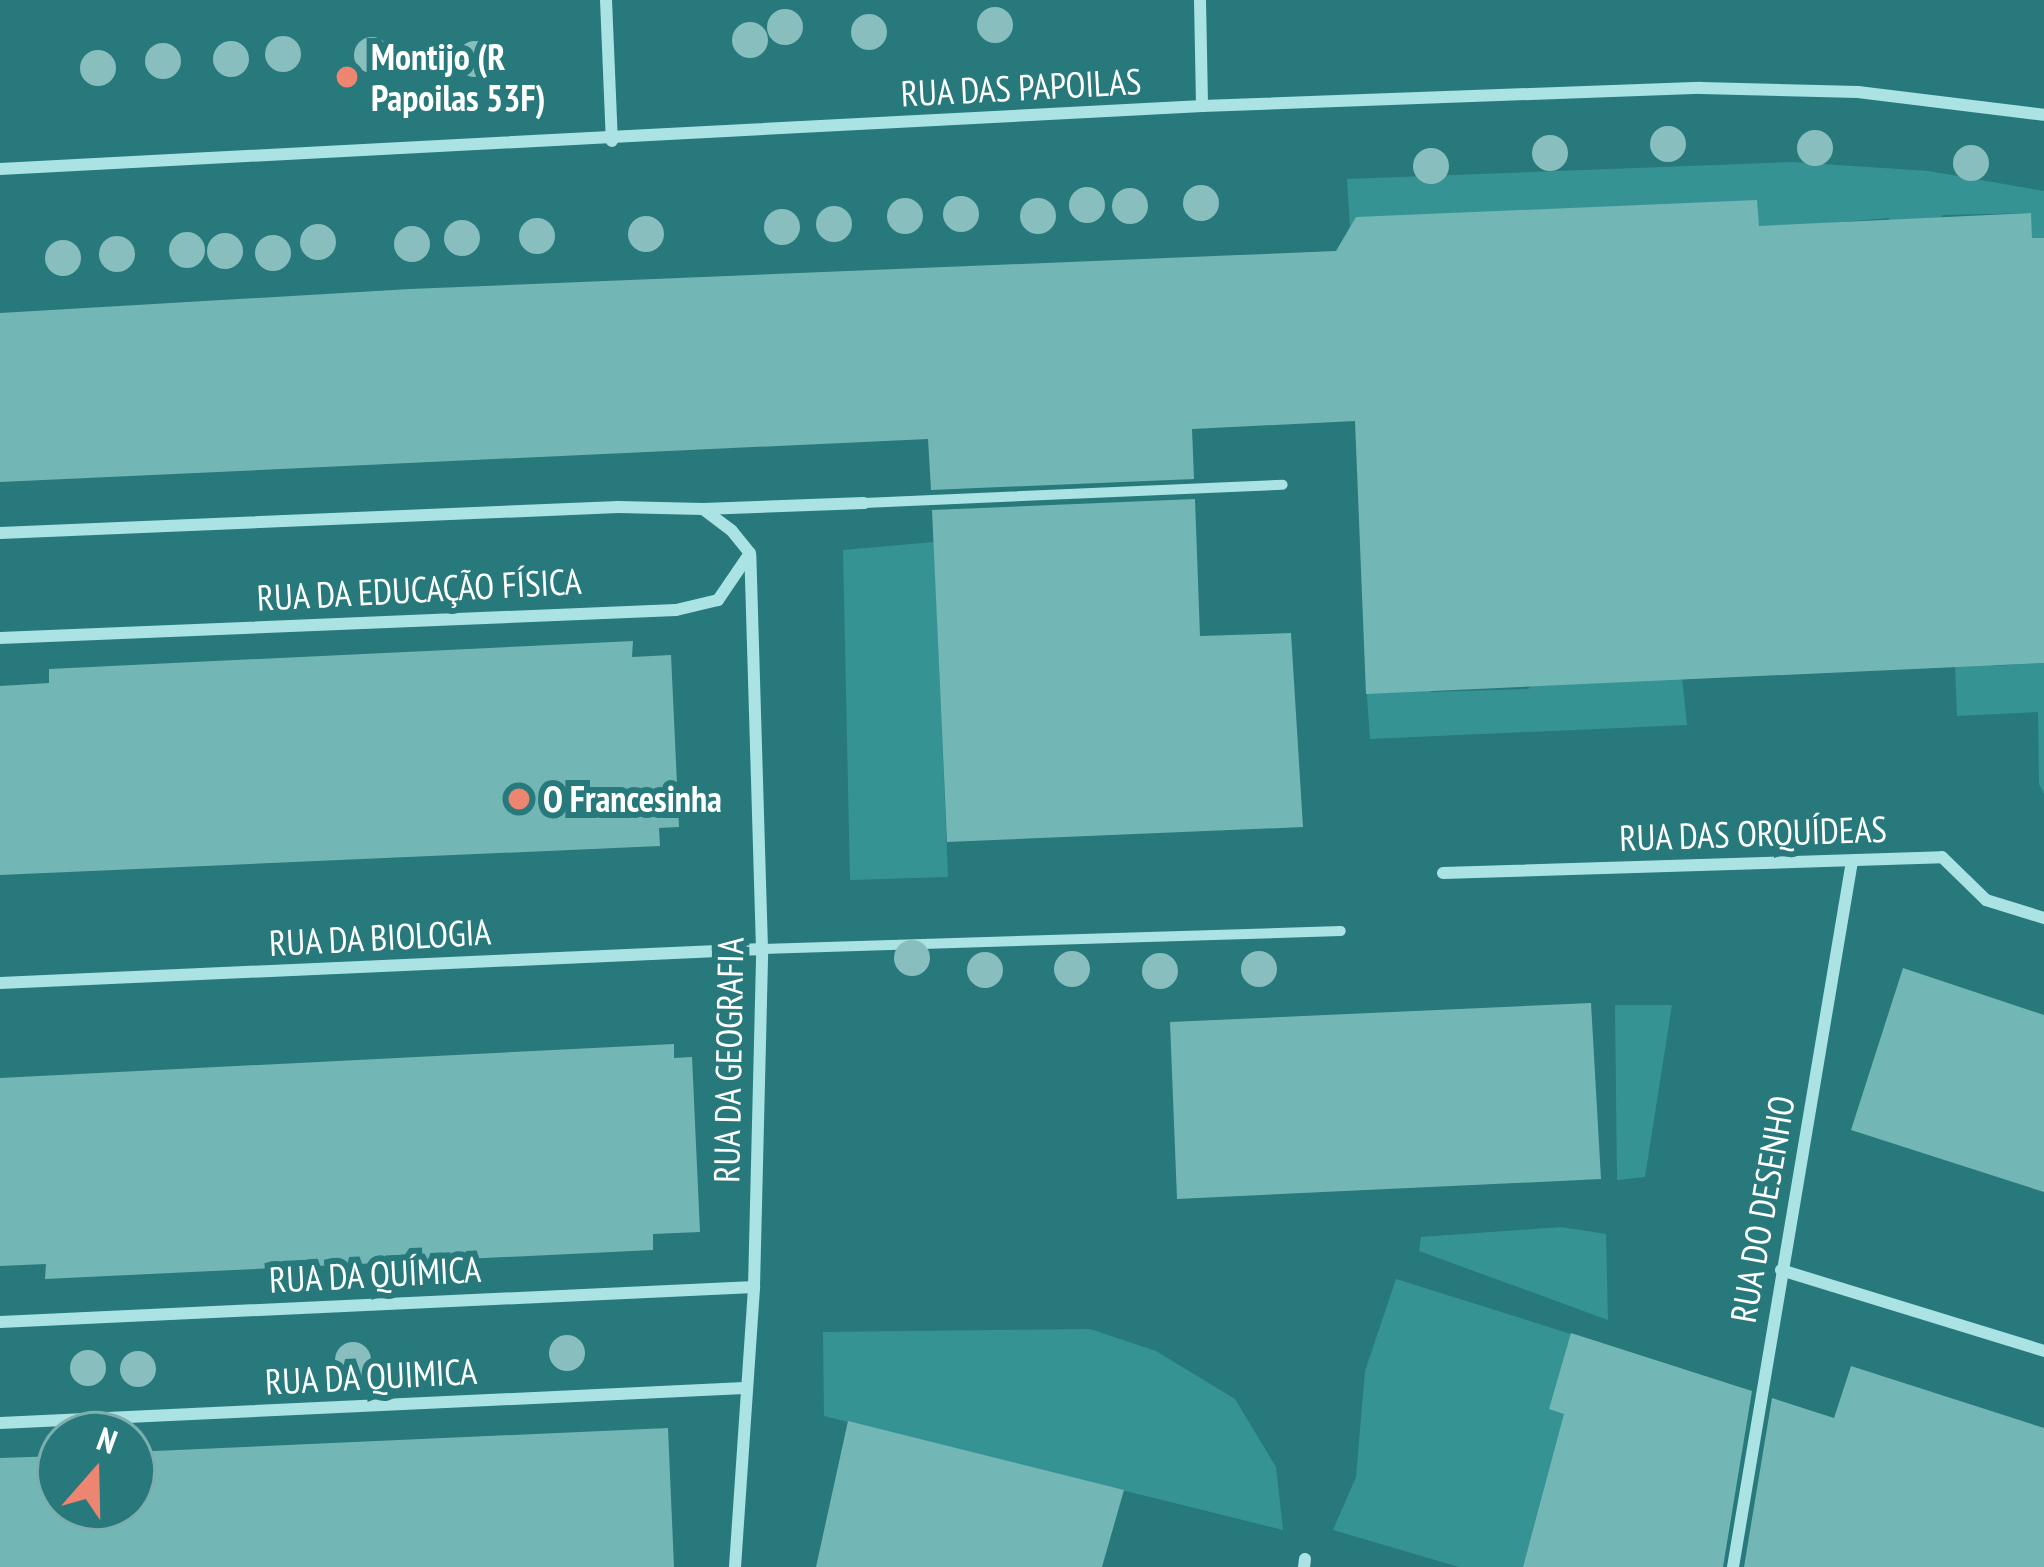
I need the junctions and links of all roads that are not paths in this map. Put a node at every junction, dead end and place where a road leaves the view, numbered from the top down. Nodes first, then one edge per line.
1 (606, 0) edge
2 (1200, 0) edge
3 (1202, 106) junction
4 (2044, 115) edge
5 (612, 141) junction
6 (0, 169) edge
7 (1282, 485) dead end
8 (864, 503) joint
9 (703, 509) junction
10 (0, 533) edge
11 (749, 553) junction
12 (0, 638) edge
13 (1852, 861) junction
14 (1443, 873) dead end
15 (2044, 918) edge
16 (1341, 931) dead end
17 (762, 949) junction
18 (0, 983) edge
19 (1781, 1270) junction
20 (754, 1287) junction
21 (0, 1322) edge
22 (2044, 1351) edge
23 (745, 1388) junction
24 (0, 1423) edge
25 (734, 1567) edge
26 (1733, 1567) edge

1 - 5 street
2 - 3 street
3 - 4 street, RUA DAS PAPOILAS
3 - 5 street, RUA DAS PAPOILAS
5 - 6 street, RUA DAS PAPOILAS
7 - 8 street, RUA DA EDUCAÇÃO FÍSICA
8 - 9 street, RUA DA EDUCAÇÃO FÍSICA
9 - 10 street, RUA DA EDUCAÇÃO FÍSICA
9 - 11 street
11 - 12 street, RUA DA EDUCAÇÃO FÍSICA
11 - 17 street, RUA DA GEOGRAFIA
13 - 14 street, RUA DAS ORQUÍDEAS
13 - 15 street, RUA DAS ORQUÍDEAS
13 - 19 street, RUA DO DESENHO
16 - 17 street
17 - 18 street, RUA DA BIOLOGIA
17 - 20 street, RUA DA GEOGRAFIA
19 - 22 street
19 - 26 street, RUA DO DESENHO
20 - 21 street, RUA DA QUÍMICA
20 - 23 street, RUA DA GEOGRAFIA
23 - 24 street, RUA DA QUIMICA
23 - 25 street, RUA DA GEOGRAFIA

